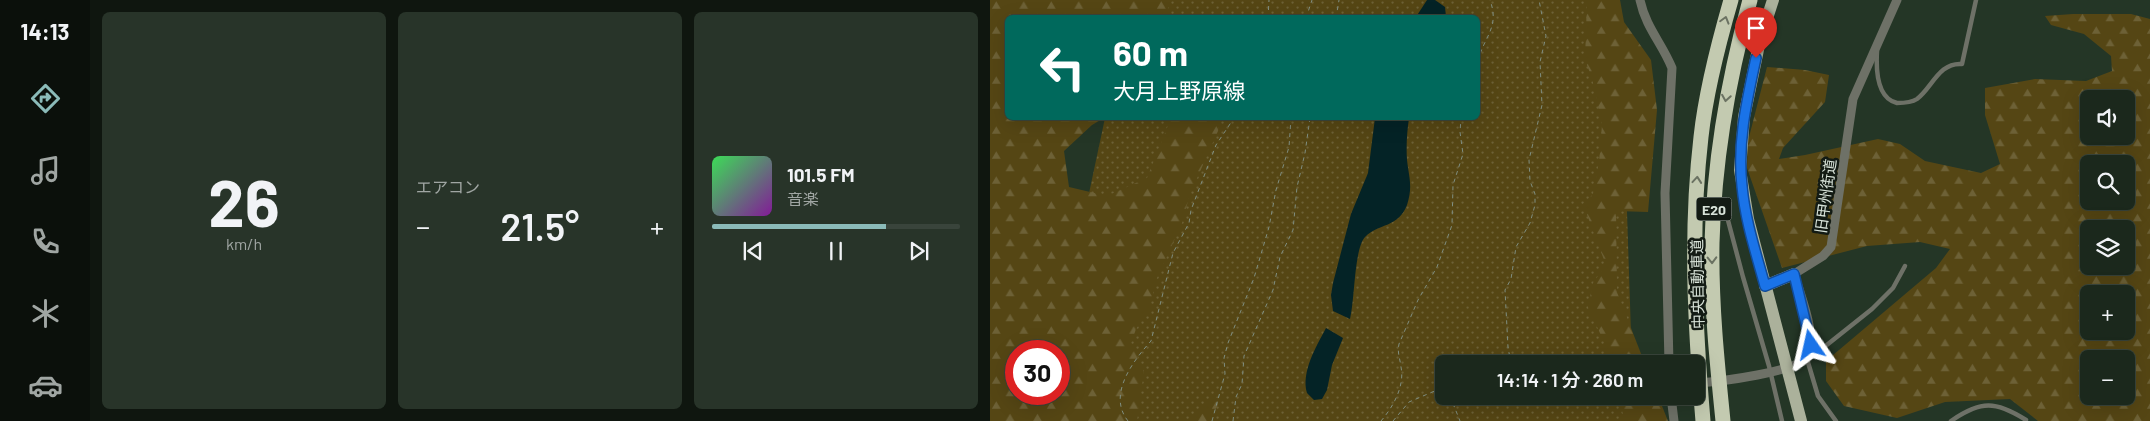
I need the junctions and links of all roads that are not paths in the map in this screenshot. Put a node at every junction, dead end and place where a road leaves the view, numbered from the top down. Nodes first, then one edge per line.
1 (1640, 0) edge
2 (1731, 0) edge
3 (1750, 0) edge
4 (1755, 0) edge
5 (1773, 0) edge
6 (1897, 0) edge
7 (1976, 0) edge
8 (1740, 35) junction
9 (1877, 45) junction
10 (1726, 208) dead end
11 (1905, 266) dead end
12 (1794, 274) junction
13 (1765, 286) junction
14 (1669, 355) edge
15 (1807, 357) junction
16 (1705, 382) edge
17 (1672, 405) edge
18 (2026, 420) edge
19 (1674, 421) edge
20 (1703, 421) edge
21 (1722, 421) edge
22 (1782, 421) edge
23 (1801, 421) edge
24 (1836, 421) edge
25 (1952, 421) edge

1 - 14 street
20 -> 2 highway, 中央自動車道 / E20
3 - 8 highway, 中央自動車道 / E20
4 - 8 lane
5 - 13 main road
6 - 9 street, 旧甲州街道
7 - 9 lane
8 -> 21 highway, 中央自動車道 / E20
9 - 12 street, 旧甲州街道
10 - 22 lane
11 - 15 lane
12 - 13 main road
12 - 15 street
13 - 23 main road
15 - 16 street
15 - 24 lane
17 - 19 street
18 - 25 lane

